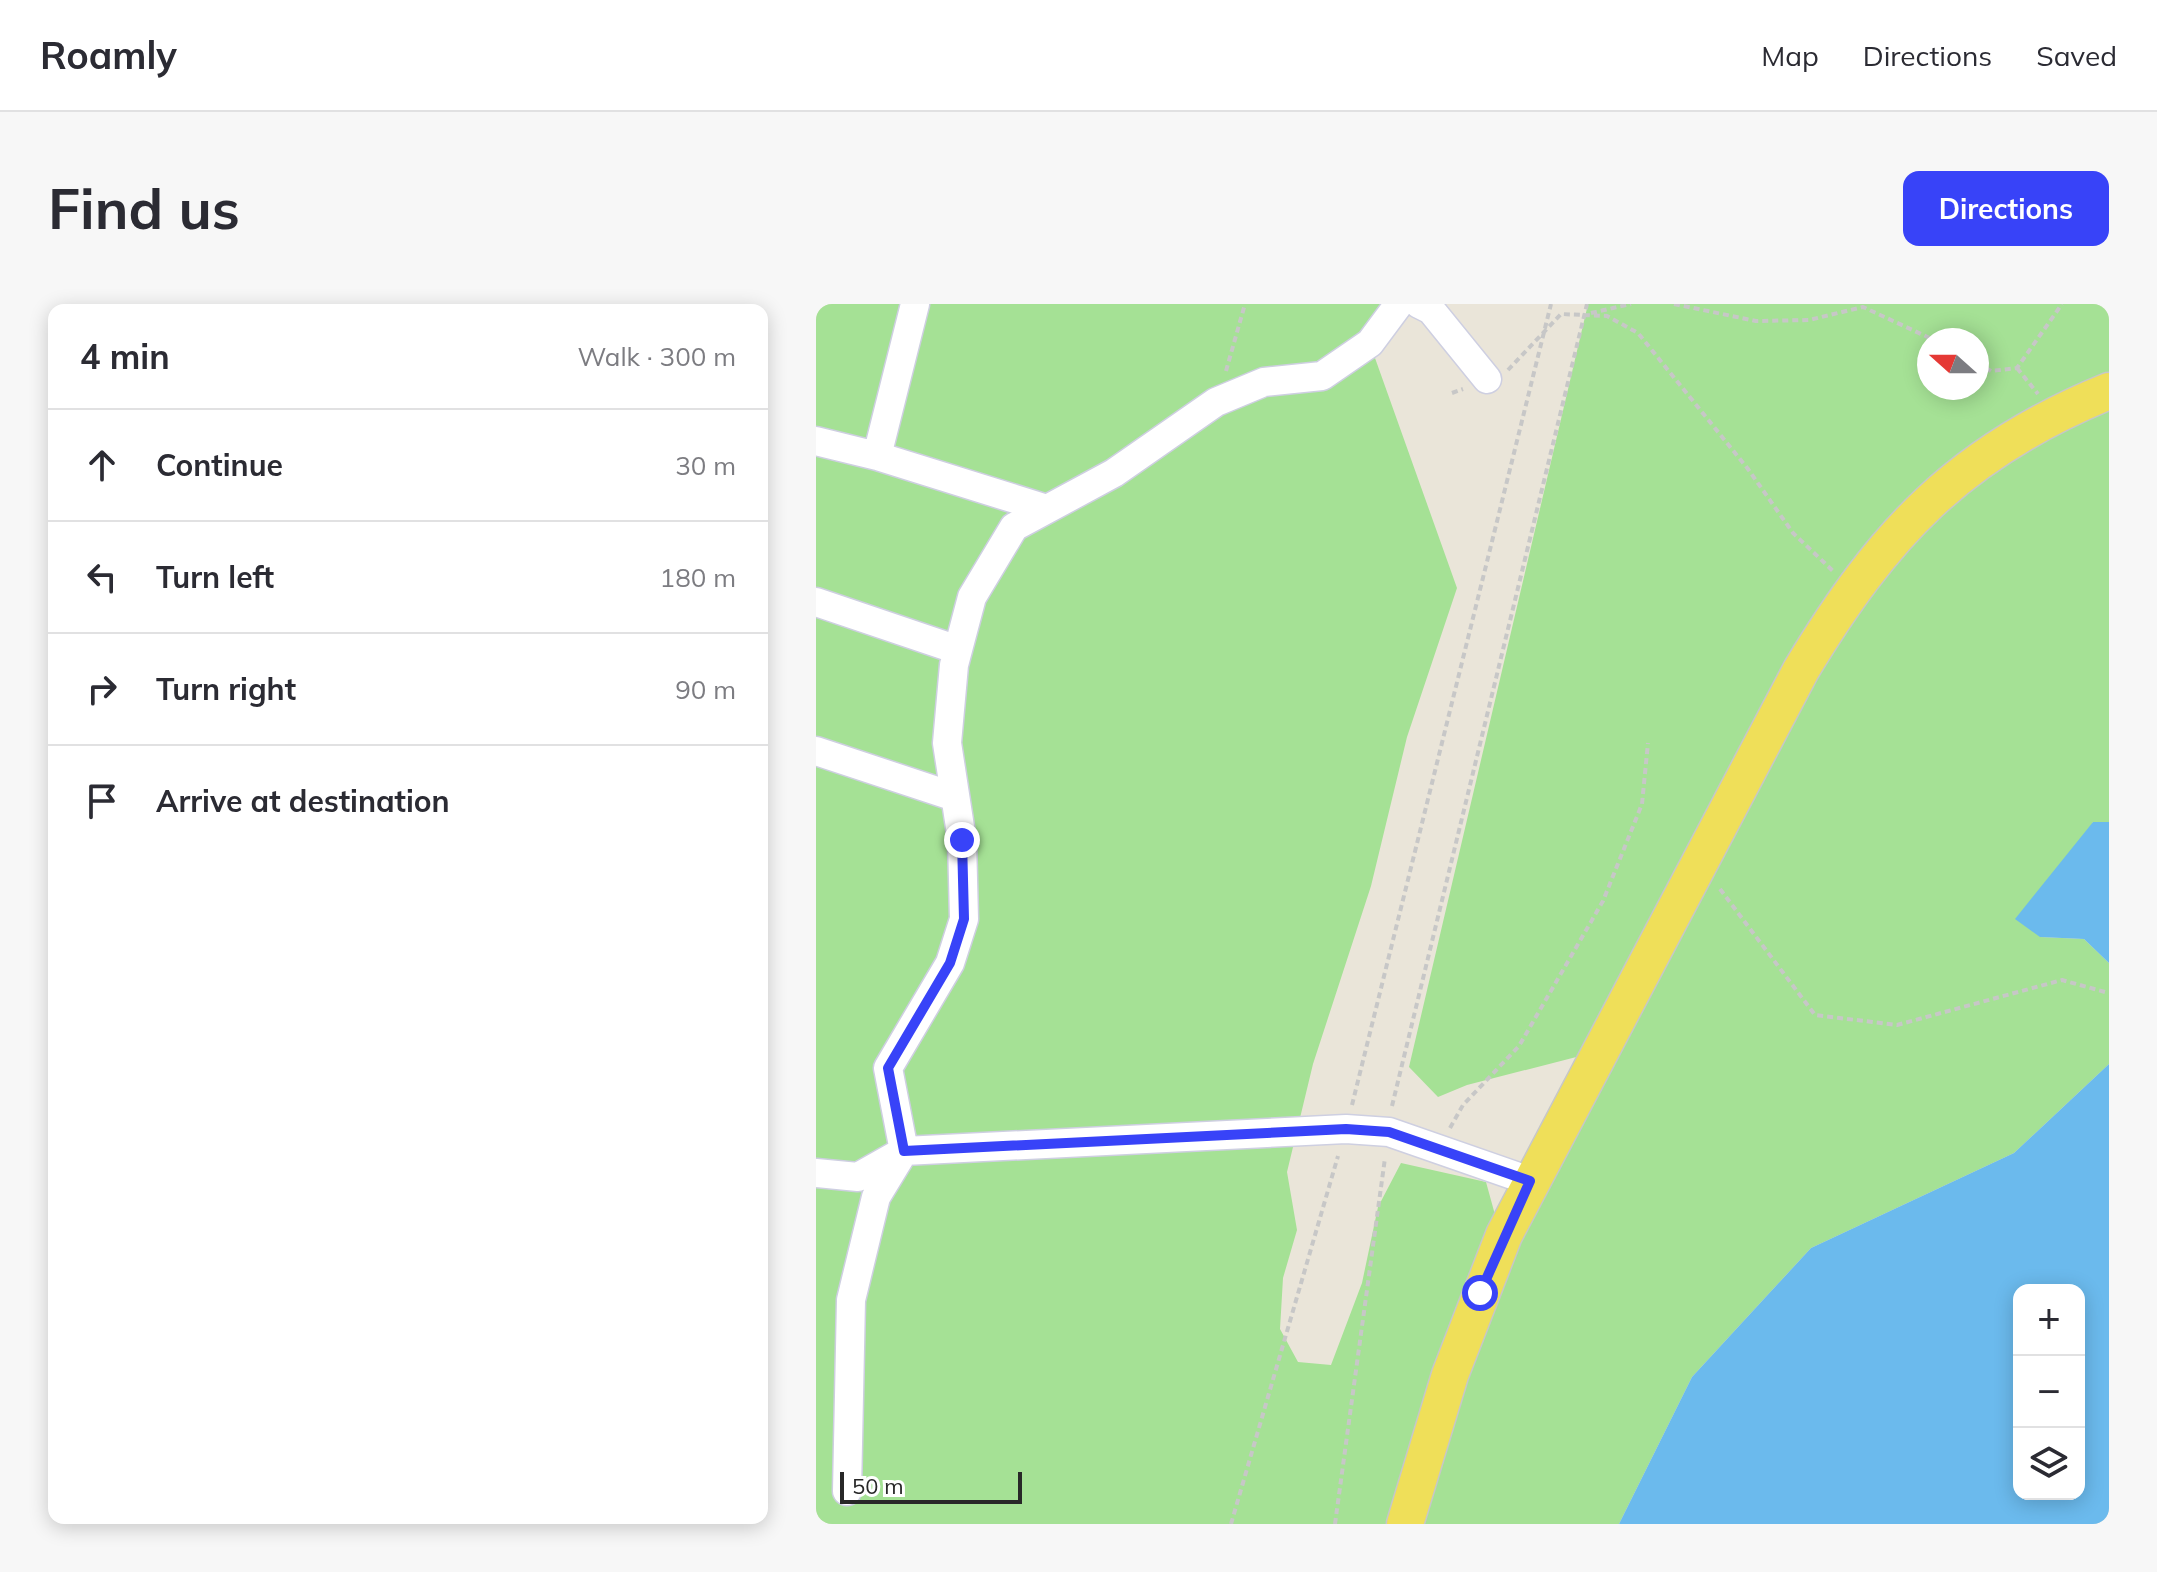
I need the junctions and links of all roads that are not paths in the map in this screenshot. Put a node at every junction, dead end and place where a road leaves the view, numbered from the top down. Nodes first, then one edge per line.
1 (915, 304) edge
2 (1399, 304) edge
3 (1419, 304) edge
4 (1487, 379) road end
5 (2109, 391) edge
6 (816, 441) edge
7 (877, 456) junction
8 (1047, 509) junction
9 (816, 602) edge
10 (958, 650) junction
11 (816, 751) edge
12 (955, 797) junction
13 (904, 1151) junction
14 (816, 1173) edge
15 (1530, 1181) junction
16 (847, 1491) dead end
17 (1405, 1524) edge

1 - 7 lane
2 - 8 lane
3 - 4 lane
5 - 15 main road
6 - 7 lane
7 - 8 lane
8 - 10 lane
9 - 10 lane
10 - 12 lane
11 - 12 lane
12 - 13 lane
13 - 14 lane
13 - 15 lane
13 - 16 lane
15 - 17 main road

